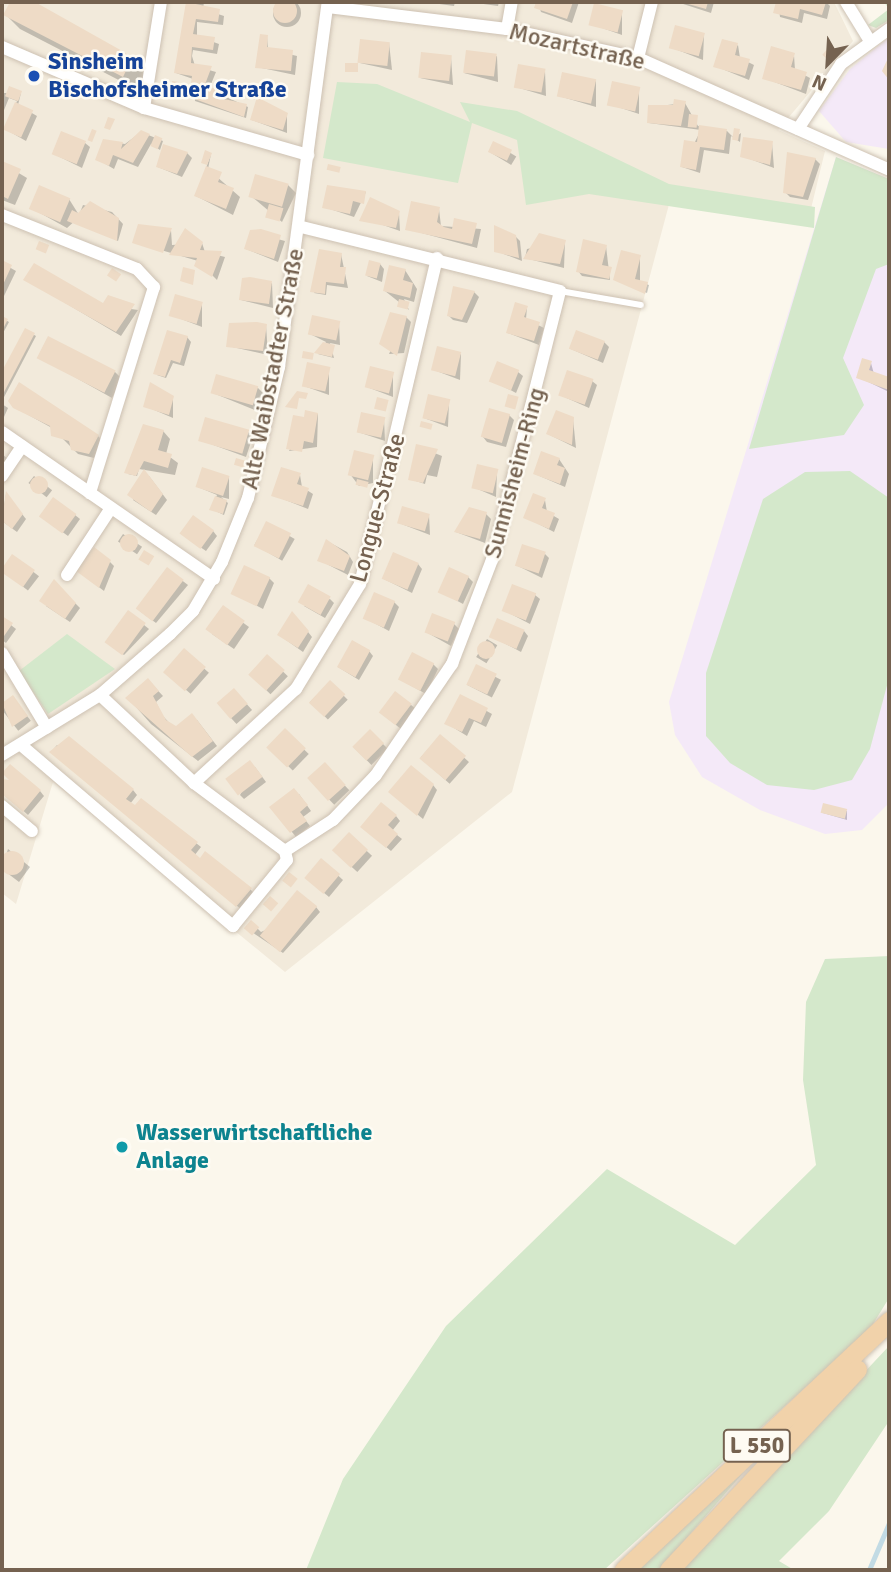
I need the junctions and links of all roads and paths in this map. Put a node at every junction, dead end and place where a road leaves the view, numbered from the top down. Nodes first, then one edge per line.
1 (161, 2) edge
2 (512, 2) edge
3 (652, 2) edge
4 (846, 2) edge
5 (328, 4) edge
6 (507, 29) junction
7 (889, 29) edge
8 (870, 41) junction
9 (2, 47) edge
10 (638, 58) junction
11 (144, 108) junction
12 (797, 129) junction
13 (308, 155) junction
14 (889, 170) edge
15 (2, 215) edge
16 (301, 227) junction
17 (437, 258) junction
18 (560, 290) junction
19 (641, 305) dead end
20 (2, 432) edge
21 (22, 446) junction
22 (2, 476) edge
23 (90, 493) junction
24 (111, 508) junction
25 (67, 575) dead end
26 (214, 579) junction
27 (2, 653) edge
28 (100, 695) junction
29 (47, 728) junction
30 (21, 745) junction
31 (2, 755) edge
32 (194, 783) junction
33 (2, 806) edge
34 (32, 831) dead end
35 (285, 851) junction
36 (889, 1322) edge
37 (624, 1570) edge
38 (669, 1570) edge

1 - 11 street
2 - 6 street
3 - 10 street
4 - 8 street
5 - 6 street, Mozartstraße
5 - 13 street, Alte Waibstadter Straße
6 - 10 street, Mozartstraße
7 - 8 street
8 - 12 street
9 - 11 street
10 - 12 street, Mozartstraße
11 - 13 street
12 - 14 street, Mozartstraße
13 - 16 street, Alte Waibstadter Straße
15 - 23 street
16 - 17 street
16 - 26 street, Alte Waibstadter Straße
17 - 18 street
17 - 32 street, Longue-Straße
18 - 19 lane
18 - 35 street, Sunnisheim-Ring
20 - 21 street
21 - 22 street
21 - 23 street
23 - 24 street
24 - 25 street
24 - 26 street
26 - 28 street, Alte Waibstadter Straße
27 - 29 street
28 - 29 street, Alte Waibstadter Straße
28 - 32 street
29 - 30 street, Alte Waibstadter Straße
30 - 31 street, Alte Waibstadter Straße
30 - 35 street
32 - 35 street
33 - 34 street
36 - 37 highway, L 550
36 - 38 highway, L 550

